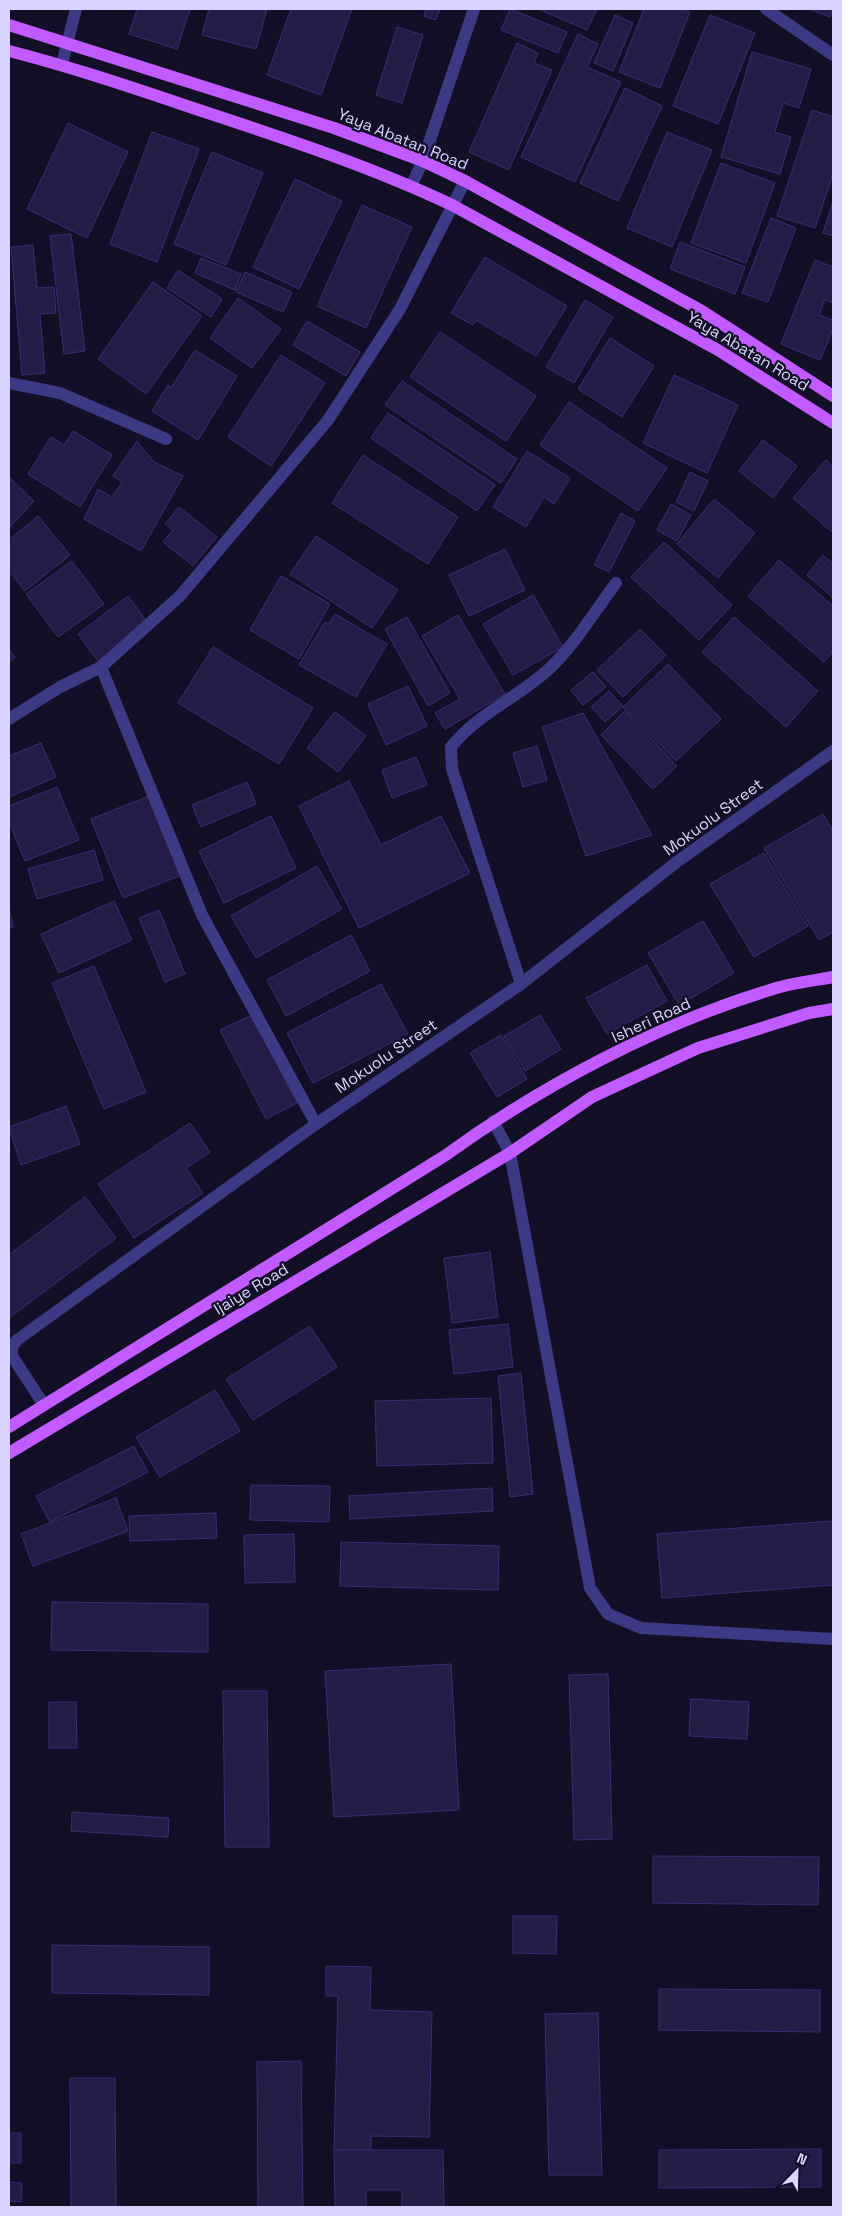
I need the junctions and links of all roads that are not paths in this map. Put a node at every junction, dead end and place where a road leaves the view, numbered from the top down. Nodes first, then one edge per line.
1 (76, 9) edge
2 (474, 9) edge
3 (766, 9) edge
4 (9, 25) edge
5 (66, 42) junction
6 (9, 50) edge
7 (833, 55) edge
8 (62, 64) junction
9 (423, 161) junction
10 (465, 181) junction
11 (411, 186) junction
12 (452, 206) junction
13 (9, 383) edge
14 (833, 396) edge
15 (833, 423) edge
16 (166, 440) dead end
17 (616, 583) dead end
18 (101, 666) junction
19 (9, 719) edge
20 (833, 751) edge
21 (833, 976) edge
22 (521, 984) junction
23 (833, 1009) edge
24 (494, 1121) junction
25 (316, 1124) junction
26 (510, 1153) junction
27 (44, 1405) junction
28 (9, 1427) edge
29 (9, 1453) edge
30 (833, 1639) edge

1 - 5 street
2 - 9 street
3 - 7 street
4 - 5 main road, Yaya Abatan Road
5 - 8 street
5 - 9 main road, Yaya Abatan Road
6 - 8 main road, Yaya Abatan Road
8 - 11 main road, Yaya Abatan Road
9 - 10 main road, Yaya Abatan Road
9 - 11 street
10 - 12 street
10 - 14 main road, Yaya Abatan Road
11 - 12 main road, Yaya Abatan Road
12 - 15 main road, Yaya Abatan Road
12 - 18 street
13 - 16 street
17 - 22 street
18 - 19 street
18 - 25 street
20 - 22 street, Mokuolu Street
21 - 24 main road, Isheri Road
22 - 25 street, Mokuolu Street
23 - 26 main road
24 - 26 street
24 - 27 main road, Ijaiye Road
25 - 27 street, Mokuolu Street
26 - 29 main road, Ijaiye Road
26 - 30 street
27 - 28 main road, Ijaiye Road

